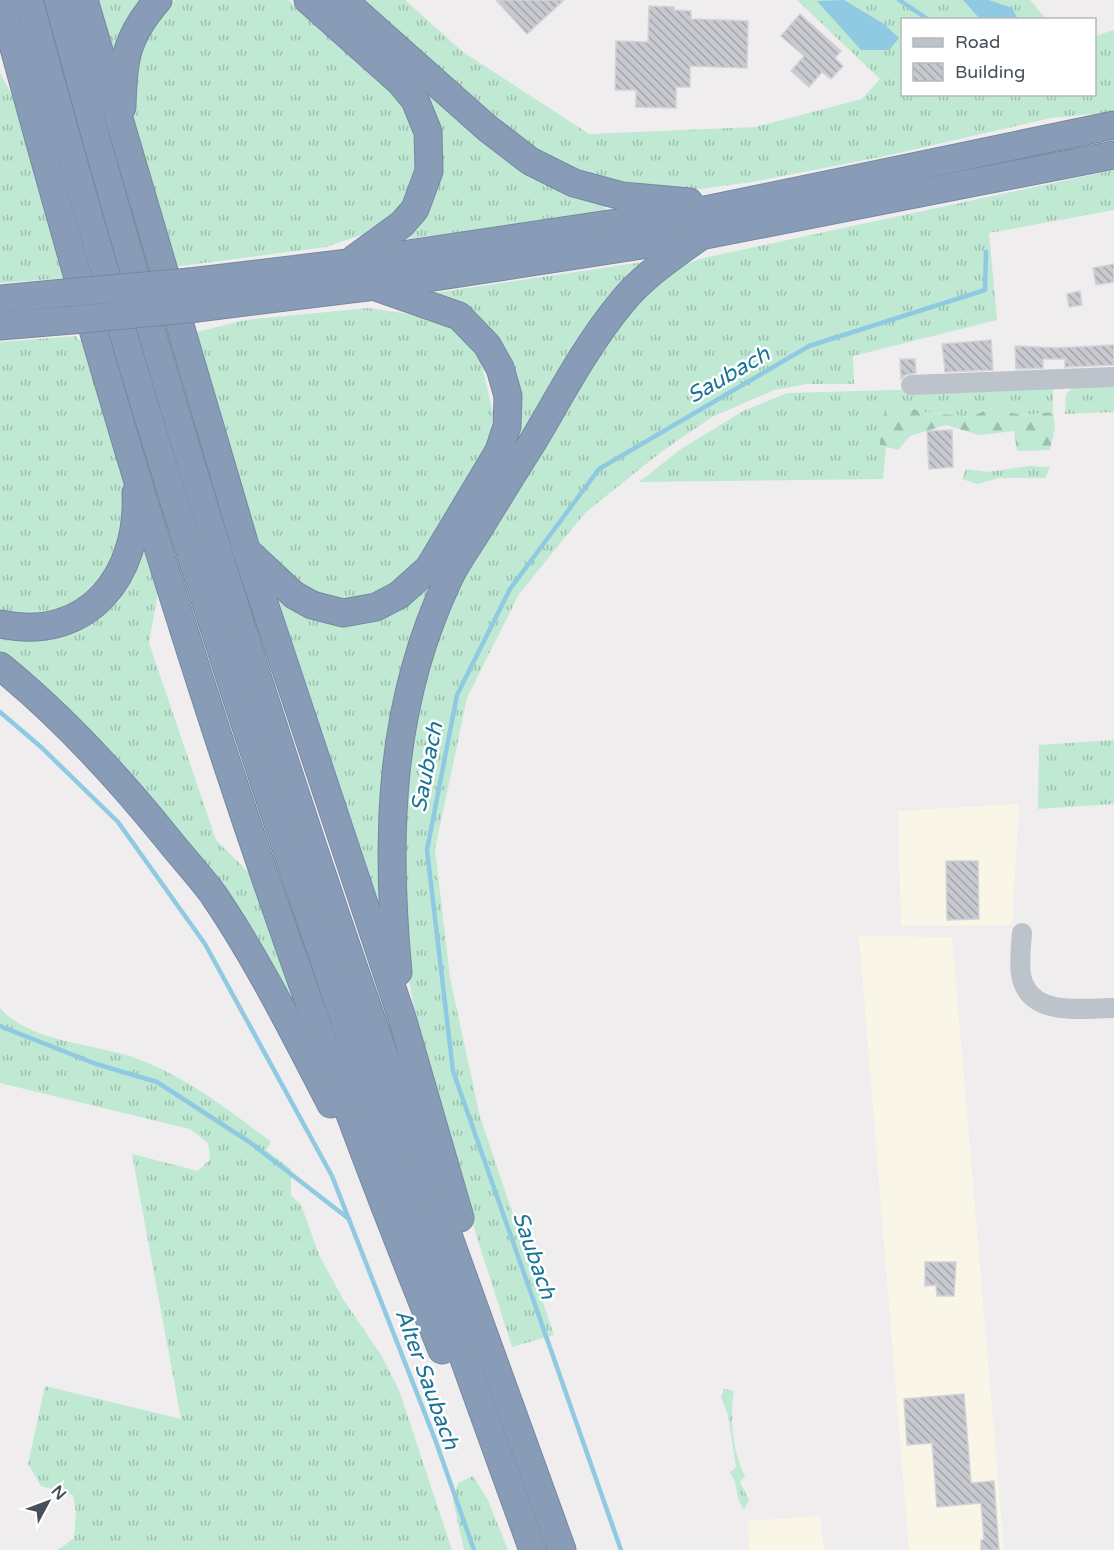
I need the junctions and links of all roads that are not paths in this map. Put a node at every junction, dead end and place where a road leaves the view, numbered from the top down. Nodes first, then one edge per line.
1 (1, 0) edge
2 (29, 0) edge
3 (58, 0) edge
4 (84, 0) edge
5 (158, 0) edge
6 (308, 0) edge
7 (344, 0) edge
8 (0, 56) edge
9 (24, 85) junction
10 (1114, 125) edge
11 (121, 129) junction
12 (1114, 155) edge
13 (710, 209) junction
14 (700, 236) junction
15 (348, 263) junction
16 (375, 286) junction
17 (0, 299) edge
18 (0, 326) edge
19 (1114, 377) edge
20 (910, 385) dead end
21 (134, 465) junction
22 (246, 549) junction
23 (0, 624) edge
24 (0, 666) edge
25 (1022, 933) dead end
26 (1114, 1008) edge
27 (402, 1018) junction
28 (364, 1155) junction
29 (458, 1261) junction
30 (513, 1496) junction
31 (532, 1550) edge
32 (562, 1550) edge

1 - 9 highway
2 - 30 highway
3 - 29 highway
4 - 11 highway
5 - 11 highway
6 - 15 highway
7 - 13 highway
8 - 9 highway
9 - 21 highway
10 - 13 highway
11 - 22 highway
12 - 14 highway
13 - 15 highway
14 - 16 highway
14 - 27 highway
15 - 17 highway, bridge
16 - 18 highway, bridge
16 - 22 highway
19 - 20 street
21 - 23 highway
21 - 28 highway
22 - 27 highway
24 - 28 highway
25 - 26 street
27 - 29 highway
28 - 30 highway
29 - 32 highway
30 - 31 highway

